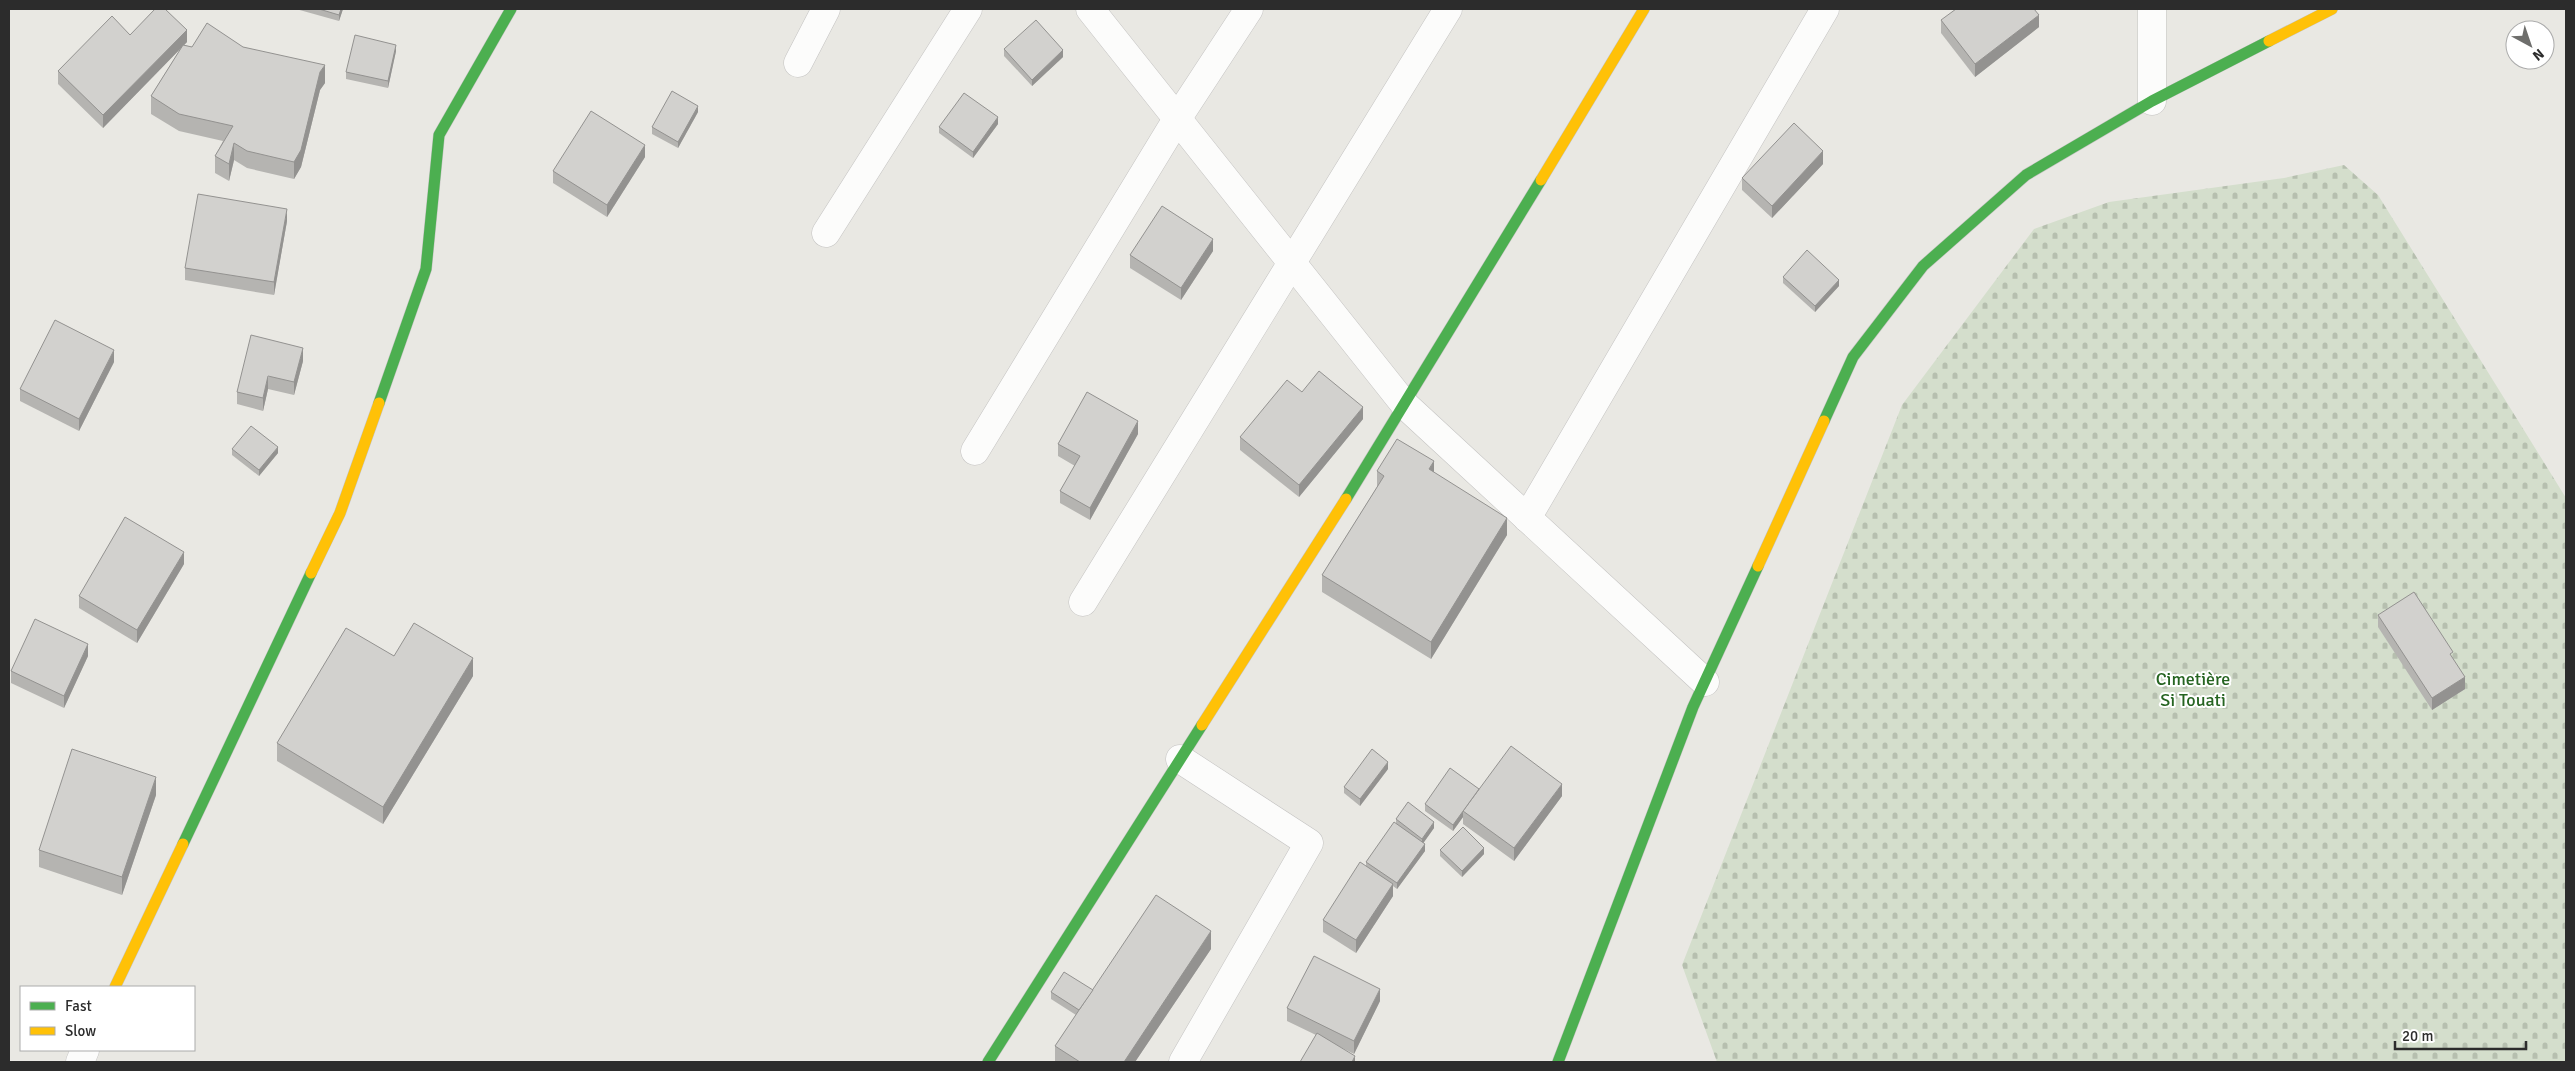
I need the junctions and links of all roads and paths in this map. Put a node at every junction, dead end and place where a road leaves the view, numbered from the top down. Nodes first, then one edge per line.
1 (512, 9) edge
2 (826, 9) edge
3 (968, 9) edge
4 (1249, 9) edge
5 (1448, 9) edge
6 (1644, 9) edge
7 (1825, 9) edge
8 (2152, 9) edge
9 (2332, 9) edge
10 (1097, 12) edge
11 (798, 63) dead end
12 (2152, 101) junction
13 (1177, 119) junction
14 (826, 233) dead end
15 (1292, 262) junction
16 (1404, 405) junction
17 (975, 451) dead end
18 (1527, 518) junction
19 (1083, 602) dead end
20 (1704, 682) junction
21 (1180, 759) junction
22 (115, 986) edge
23 (988, 1062) edge
24 (1183, 1062) edge
25 (1558, 1062) edge

1 - 22 street
2 - 11 street
3 - 14 street
4 - 13 street
5 - 15 street
6 - 16 street
7 - 18 street
8 - 12 street
9 - 12 street
10 - 13 street
12 - 20 street
13 - 15 street
13 - 17 street
15 - 16 street
15 - 19 street
16 - 18 street
16 - 21 street
18 - 20 street
20 - 25 street
21 - 23 street
21 - 24 street

